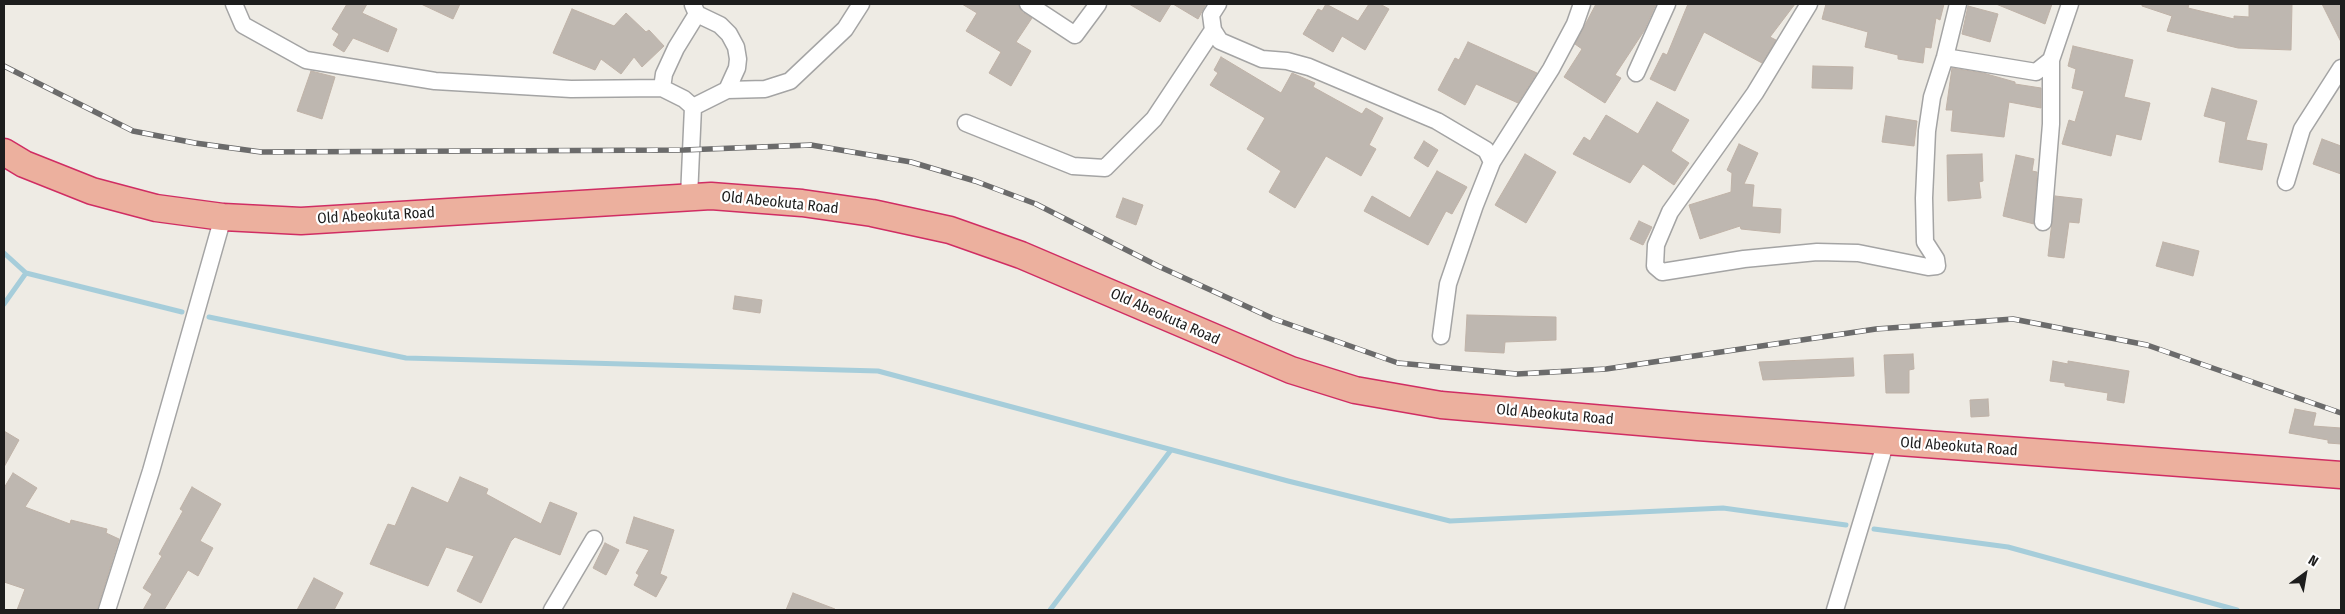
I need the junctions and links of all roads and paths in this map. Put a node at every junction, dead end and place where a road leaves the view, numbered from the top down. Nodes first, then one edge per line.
1 (234, 4) edge
2 (861, 4) edge
3 (1028, 4) edge
4 (1098, 4) edge
5 (1218, 4) edge
6 (1582, 4) edge
7 (1667, 4) edge
8 (1809, 4) edge
9 (1958, 4) edge
10 (2070, 4) edge
11 (695, 9) edge
12 (1213, 30) junction
13 (1946, 57) junction
14 (2051, 60) junction
15 (2341, 68) edge
16 (1636, 73) dead end
17 (662, 88) junction
18 (727, 90) junction
19 (693, 107) junction
20 (966, 123) dead end
21 (4, 152) edge
22 (1489, 156) junction
23 (2286, 182) dead end
24 (689, 198) junction
25 (223, 218) junction
26 (2043, 222) dead end
27 (1441, 336) dead end
28 (1886, 442) junction
29 (2341, 475) edge
30 (594, 539) dead end
31 (107, 610) edge
32 (552, 610) edge
33 (1835, 610) edge

1 - 17 street
2 - 18 street
3 - 4 street
5 - 12 street
6 - 22 street
7 - 16 street
8 - 13 street
9 - 13 street
10 - 14 street
11 - 17 street
11 - 18 street
12 - 20 street
12 - 22 street
13 - 14 street
14 - 26 street
15 - 23 street
17 - 19 street
18 - 19 street
19 - 24 street
21 - 25 highway, Old Abeokuta Road
22 - 27 street
24 - 25 highway, Old Abeokuta Road
24 - 28 highway, Old Abeokuta Road
25 - 31 street
28 - 29 highway, Old Abeokuta Road
28 - 33 street
30 - 32 street

